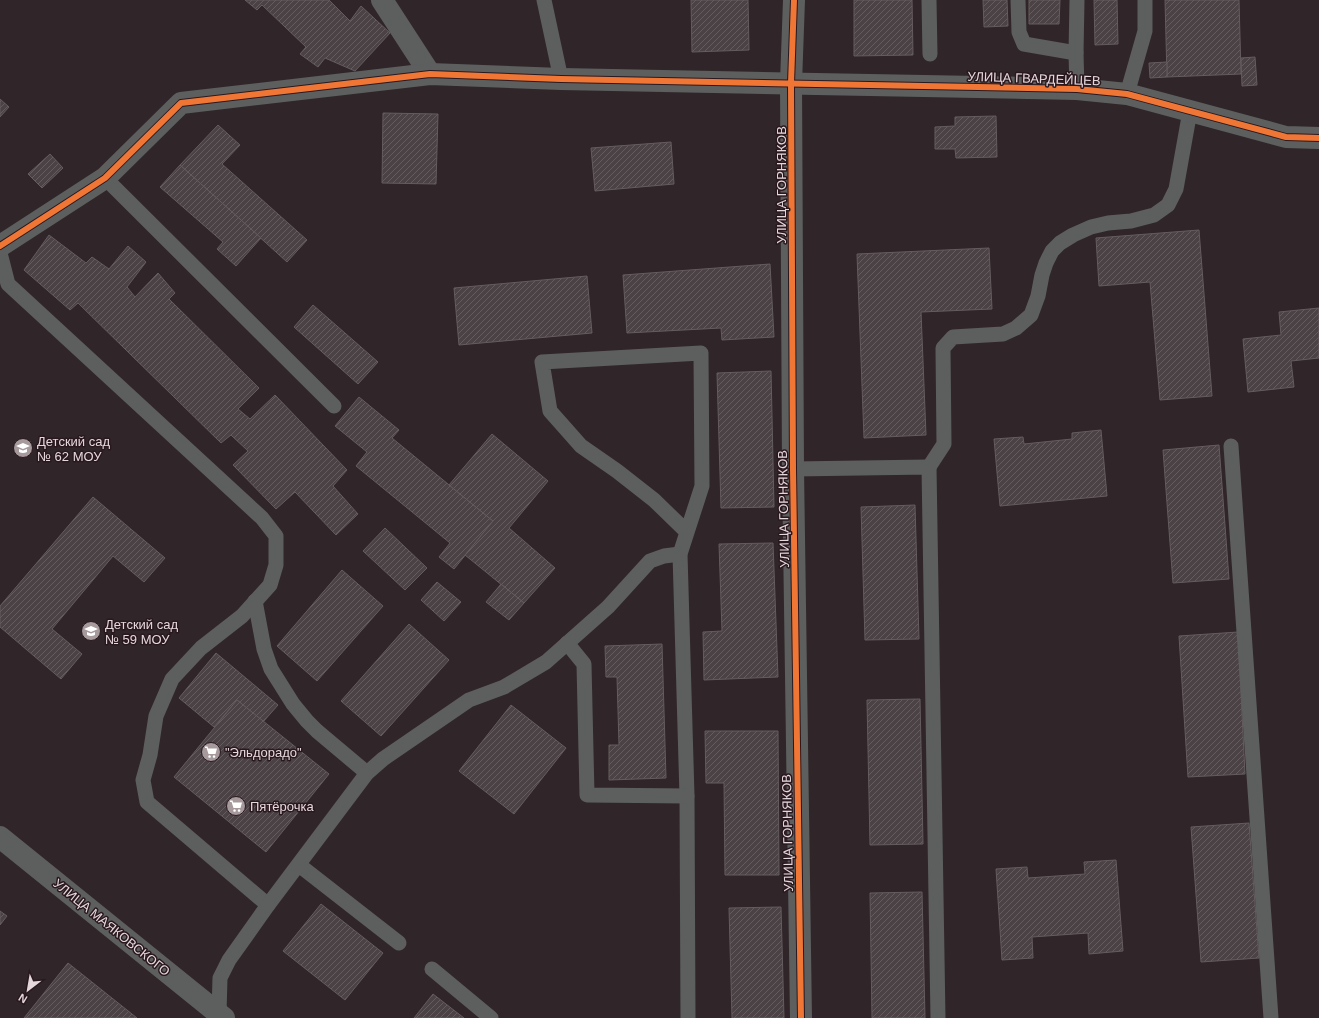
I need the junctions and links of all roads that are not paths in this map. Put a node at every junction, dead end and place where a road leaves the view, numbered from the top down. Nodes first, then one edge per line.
1 (382, 0) edge
2 (544, 0) edge
3 (794, 0) edge
4 (929, 0) edge
5 (1018, 0) edge
6 (1076, 0) edge
7 (1145, 0) edge
8 (1076, 53) junction
9 (930, 54) dead end
10 (430, 74) junction
11 (561, 79) junction
12 (791, 83) junction
13 (1077, 89) junction
14 (1127, 94) junction
15 (1190, 111) junction
16 (1319, 138) edge
17 (105, 178) junction
18 (0, 246) edge
19 (0, 253) edge
20 (334, 406) dead end
21 (1231, 446) dead end
22 (929, 467) junction
23 (793, 469) junction
24 (688, 532) junction
25 (680, 554) junction
26 (255, 601) junction
27 (567, 643) junction
28 (367, 773) junction
29 (687, 796) junction
30 (0, 837) edge
31 (299, 865) junction
32 (268, 905) junction
33 (399, 943) dead end
34 (432, 969) dead end
35 (219, 1016) edge
36 (491, 1018) edge
37 (688, 1018) edge
38 (801, 1018) edge
39 (938, 1018) edge
40 (1272, 1018) edge

1 - 10 street
2 - 11 lane
3 - 12 street, УЛИЦА ГОРНЯКОВ
4 - 9 lane
5 - 8 lane
6 - 8 lane
7 - 14 lane
8 - 13 lane
10 - 11 street, УЛИЦА ГВАРДЕЙЦЕВ
10 - 17 street, УЛИЦА ГВАРДЕЙЦЕВ
11 - 12 street, УЛИЦА ГВАРДЕЙЦЕВ
12 - 13 street, УЛИЦА ГВАРДЕЙЦЕВ
12 - 23 street, УЛИЦА ГОРНЯКОВ
13 - 14 street, УЛИЦА ГВАРДЕЙЦЕВ
14 - 15 street, УЛИЦА ГВАРДЕЙЦЕВ
15 - 16 street, УЛИЦА ГВАРДЕЙЦЕВ
15 - 22 lane
17 - 18 street, УЛИЦА ГВАРДЕЙЦЕВ
17 - 20 lane
19 - 26 lane
21 - 40 lane
22 - 23 lane
22 - 39 lane
23 - 38 street, УЛИЦА ГОРНЯКОВ
24 - 24 lane
24 - 25 lane
25 - 27 lane
25 - 29 lane
26 - 28 lane
26 - 32 lane
27 - 28 lane
27 - 29 lane
28 - 31 lane
29 - 37 lane
30 - 35 street, УЛИЦА МАЯКОВСКОГО
31 - 32 lane
31 - 33 lane
32 - 35 lane
34 - 36 lane

